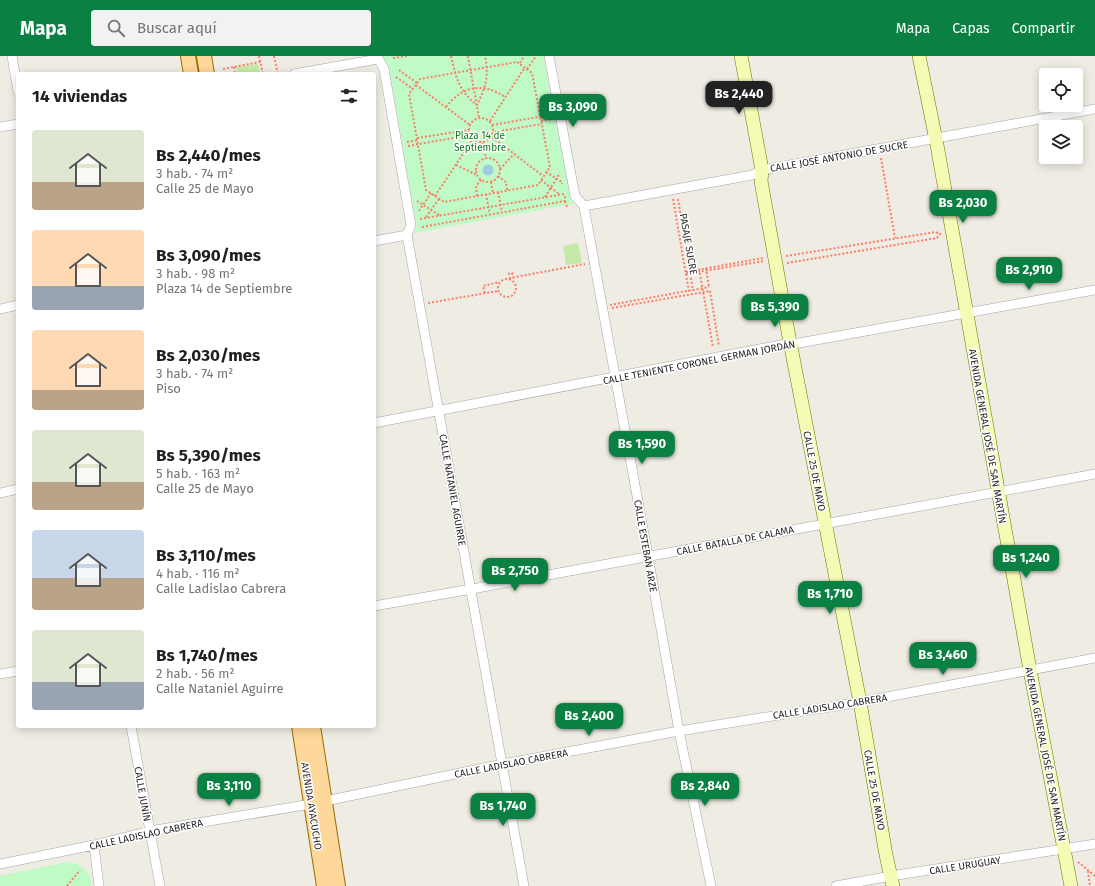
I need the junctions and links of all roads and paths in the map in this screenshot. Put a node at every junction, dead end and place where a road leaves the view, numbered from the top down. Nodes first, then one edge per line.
1 (12, 56) edge
2 (188, 56) edge
3 (204, 56) edge
4 (259, 56) edge
5 (274, 56) edge
6 (406, 56) edge
7 (451, 56) edge
8 (468, 56) edge
9 (485, 56) edge
10 (524, 56) edge
11 (536, 56) edge
12 (549, 56) edge
13 (741, 56) edge
14 (919, 56) edge
15 (377, 58) edge
16 (393, 58) dead end
17 (260, 62) junction
18 (520, 63) junction
19 (234, 67) junction
20 (487, 67) junction
21 (526, 68) junction
22 (223, 69) dead end
23 (399, 70) dead end
24 (470, 70) junction
25 (191, 72) edge
26 (207, 72) edge
27 (235, 72) edge
28 (262, 72) edge
29 (278, 72) edge
30 (304, 72) edge
31 (455, 72) junction
32 (396, 77) dead end
33 (16, 80) edge
34 (416, 84) junction
35 (474, 88) junction
36 (484, 88) junction
37 (413, 89) junction
38 (463, 92) junction
39 (505, 97) junction
40 (477, 105) junction
41 (446, 107) junction
42 (1095, 110) edge
43 (550, 115) dead end
44 (540, 116) junction
45 (479, 118) junction
46 (551, 120) dead end
47 (490, 121) junction
48 (542, 123) junction
49 (16, 124) edge
50 (470, 125) junction
51 (492, 125) junction
52 (0, 127) edge
53 (469, 130) junction
54 (493, 132) junction
55 (470, 135) junction
56 (492, 137) junction
57 (417, 139) junction
58 (472, 139) junction
59 (936, 139) junction
60 (407, 142) dead end
61 (483, 142) junction
62 (418, 144) junction
63 (408, 146) dead end
64 (879, 149) junction
65 (514, 154) junction
66 (486, 158) junction
67 (456, 165) junction
68 (500, 169) junction
69 (762, 170) junction
70 (546, 172) junction
71 (560, 173) dead end
72 (477, 175) junction
73 (498, 176) junction
74 (543, 176) junction
75 (557, 179) junction
76 (481, 180) junction
77 (541, 180) junction
78 (491, 182) junction
79 (551, 188) junction
80 (507, 190) junction
81 (498, 192) junction
82 (431, 193) junction
83 (493, 193) junction
84 (486, 194) junction
85 (560, 194) junction
86 (564, 194) junction
87 (677, 195) dead end
88 (435, 196) junction
89 (477, 196) junction
90 (672, 196) dead end
91 (545, 197) junction
92 (439, 199) junction
93 (417, 201) dead end
94 (565, 201) junction
95 (423, 205) junction
96 (500, 205) junction
97 (584, 206) junction
98 (488, 207) junction
99 (567, 207) dead end
100 (431, 210) junction
101 (419, 211) dead end
102 (502, 213) junction
103 (490, 215) junction
104 (439, 216) junction
105 (426, 218) junction
106 (420, 219) dead end
107 (422, 227) dead end
108 (946, 233) junction
109 (407, 235) junction
110 (895, 238) junction
111 (376, 241) edge
112 (771, 261) junction
113 (594, 262) junction
114 (706, 269) junction
115 (700, 271) junction
116 (690, 272) junction
117 (686, 273) junction
118 (508, 274) dead end
119 (513, 278) junction
120 (506, 279) junction
121 (500, 282) junction
122 (710, 289) junction
123 (703, 290) junction
124 (1095, 290) edge
125 (498, 291) junction
126 (689, 291) junction
127 (694, 292) junction
128 (484, 293) junction
129 (690, 294) junction
130 (652, 300) junction
131 (16, 305) edge
132 (420, 305) junction
133 (607, 306) dead end
134 (610, 308) dead end
135 (0, 309) edge
136 (966, 313) junction
137 (791, 343) junction
138 (719, 346) dead end
139 (714, 347) dead end
140 (615, 378) junction
141 (439, 411) junction
142 (376, 423) edge
143 (1095, 474) edge
144 (16, 489) edge
145 (997, 491) junction
146 (0, 493) edge
147 (825, 523) junction
148 (648, 556) junction
149 (472, 589) junction
150 (376, 606) edge
151 (1095, 658) edge
152 (1030, 670) junction
153 (16, 671) edge
154 (0, 674) edge
155 (860, 702) junction
156 (131, 728) edge
157 (300, 728) edge
158 (313, 728) edge
159 (679, 731) junction
160 (503, 764) junction
161 (318, 802) junction
162 (150, 832) junction
163 (1095, 844) edge
164 (94, 846) junction
165 (1064, 849) junction
166 (0, 864) edge
167 (80, 870) dead end
168 (1088, 870) dead end
169 (892, 881) edge
170 (67, 886) edge
171 (99, 886) edge
172 (160, 886) edge
173 (324, 886) edge
174 (338, 886) edge
175 (524, 886) edge
176 (711, 886) edge
177 (836, 886) edge
178 (1071, 886) edge
179 (1090, 886) edge

1 - 33 street
2 - 25 main road
3 - 26 main road
4 - 17 path
5 - 29 path
6 - 16 path
7 - 31 path
8 - 24 path
9 - 20 path
10 - 18 path
11 - 21 path
12 - 97 street
13 - 69 main road, CALLE 25 DE MAYO
14 - 59 main road, AVENIDA GENERAL JOSÉ DE SAN MARTÍN
15 - 30 street
15 - 109 street
17 - 19 path
17 - 28 path
18 - 20 path
18 - 21 path
19 - 22 path
19 - 27 path
20 - 24 path
20 - 36 path
21 - 39 path
21 - 44 path
23 - 34 path
24 - 31 path
24 - 35 path
31 - 34 path
31 - 38 path
32 - 37 path
34 - 37 path
34 - 41 path
35 - 36 path
35 - 38 path
35 - 40 path
36 - 39 path
36 - 40 path
37 - 57 path
38 - 40 path
38 - 41 path
39 - 47 path
40 - 45 path
41 - 50 path
42 - 59 street, CALLE JOSÉ ANTONIO DE SUCRE
43 - 44 path
44 - 48 path
44 - 51 path
45 - 47 path
45 - 50 path
46 - 48 path
47 - 51 path
48 - 54 path
48 - 70 path
49 - 52 street
50 - 53 path
51 - 54 path
53 - 55 path
53 - 57 path
54 - 56 path
55 - 58 path
55 - 62 path
56 - 61 path
56 - 65 path
57 - 60 path
57 - 62 path
58 - 61 path
58 - 67 path
59 - 64 street, CALLE JOSÉ ANTONIO DE SUCRE
59 - 108 main road, AVENIDA GENERAL JOSÉ DE SAN MARTÍN
61 - 66 path
62 - 63 path
62 - 82 path
64 - 69 street, CALLE JOSÉ ANTONIO DE SUCRE
64 - 110 path
65 - 68 path
65 - 74 path
66 - 68 path
66 - 72 path
67 - 72 path
67 - 88 path
68 - 73 path
69 - 97 street, CALLE JOSÉ ANTONIO DE SUCRE
69 - 112 main road, CALLE 25 DE MAYO
70 - 74 path
70 - 75 path
71 - 75 path
72 - 76 path
73 - 78 path
73 - 80 path
74 - 77 path
75 - 79 path
75 - 86 path
76 - 78 path
76 - 89 path
77 - 79 path
77 - 80 path
78 - 83 path
79 - 85 path
79 - 91 path
80 - 81 path
81 - 83 path
81 - 96 path
82 - 88 path
82 - 95 path
83 - 84 path
84 - 89 path
84 - 98 path
85 - 86 path
85 - 91 path
86 - 94 path
87 - 116 path, PASAJE SUCRE
88 - 92 path
89 - 92 path
90 - 117 path, PASAJE SUCRE
91 - 96 path
92 - 100 path
93 - 95 path
94 - 99 path
94 - 102 path
95 - 100 path
95 - 101 path
96 - 98 path
96 - 102 path
97 - 113 street, CALLE ESTEBAN ARZE
98 - 103 path
98 - 104 path
100 - 104 path
100 - 105 path
102 - 103 path
103 - 107 path
104 - 105 path
105 - 106 path
108 - 110 path
108 - 112 path
108 - 136 main road, AVENIDA GENERAL JOSÉ DE SAN MARTÍN
109 - 111 street
109 - 132 street, CALLE NATANIEL AGUIRRE
110 - 112 path
112 - 114 path
112 - 137 main road, CALLE 25 DE MAYO
113 - 119 path
113 - 140 street, CALLE ESTEBAN ARZE
114 - 115 path
114 - 122 path, PASAJE SUCRE
115 - 116 path
115 - 123 path, PASAJE SUCRE
116 - 117 path
116 - 127 path, PASAJE SUCRE
117 - 126 path, PASAJE SUCRE
118 - 119 path
119 - 120 path
120 - 121 path
120 - 125 path
121 - 125 path
121 - 128 path
122 - 123 path
122 - 138 path, PASAJE SUCRE
123 - 127 path
123 - 139 path, PASAJE SUCRE
124 - 136 street, CALLE TENIENTE CORONEL GERMAN JORDÁN
125 - 128 path
126 - 127 path
126 - 129 path, PASAJE SUCRE
126 - 130 path
127 - 129 path
128 - 132 path
129 - 130 path
130 - 133 path
130 - 134 path
131 - 135 street
132 - 141 street, CALLE NATANIEL AGUIRRE
136 - 137 street, CALLE TENIENTE CORONEL GERMAN JORDÁN
136 - 145 main road, AVENIDA GENERAL JOSÉ DE SAN MARTÍN
137 - 140 street, CALLE TENIENTE CORONEL GERMAN JORDÁN
137 - 147 main road, CALLE 25 DE MAYO
140 - 141 street, CALLE TENIENTE CORONEL GERMAN JORDÁN
140 - 148 street, CALLE ESTEBAN ARZE
141 - 142 street, CALLE TENIENTE CORONEL GERMAN JORDÁN
141 - 149 street, CALLE NATANIEL AGUIRRE
143 - 145 street, CALLE BATALLA DE CALAMA
144 - 146 street
145 - 147 street, CALLE BATALLA DE CALAMA
145 - 152 main road, AVENIDA GENERAL JOSÉ DE SAN MARTÍN
147 - 148 street, CALLE BATALLA DE CALAMA
147 - 155 main road, CALLE 25 DE MAYO
148 - 149 street, CALLE BATALLA DE CALAMA
148 - 159 street, CALLE ESTEBAN ARZE
149 - 150 street, CALLE BATALLA DE CALAMA
149 - 160 street, CALLE NATANIEL AGUIRRE
151 - 152 street, CALLE LADISLAO CABRERA
152 - 155 street, CALLE LADISLAO CABRERA
152 - 165 main road, AVENIDA GENERAL JOSÉ DE SAN MARTÍN
153 - 154 street
155 - 159 street, CALLE LADISLAO CABRERA
155 - 169 main road, CALLE 25 DE MAYO
156 - 162 street, CALLE JUNÍN
157 - 161 main road, AVENIDA AYACUCHO
158 - 161 main road, AVENIDA AYACUCHO
159 - 160 street, CALLE LADISLAO CABRERA
159 - 176 street, CALLE ESTEBAN ARZE
160 - 161 street, CALLE LADISLAO CABRERA
160 - 175 street, CALLE NATANIEL AGUIRRE
161 - 162 street, CALLE LADISLAO CABRERA
161 - 173 main road, AVENIDA AYACUCHO
161 - 174 main road, AVENIDA AYACUCHO
162 - 164 street, CALLE LADISLAO CABRERA
162 - 172 street, CALLE JUNÍN
163 - 165 street, CALLE URUGUAY
164 - 166 street, CALLE LADISLAO CABRERA
164 - 171 street
165 - 169 street, CALLE URUGUAY
165 - 178 main road, AVENIDA GENERAL JOSÉ DE SAN MARTÍN
167 - 170 path
168 - 179 path
169 - 177 street, CALLE URUGUAY

